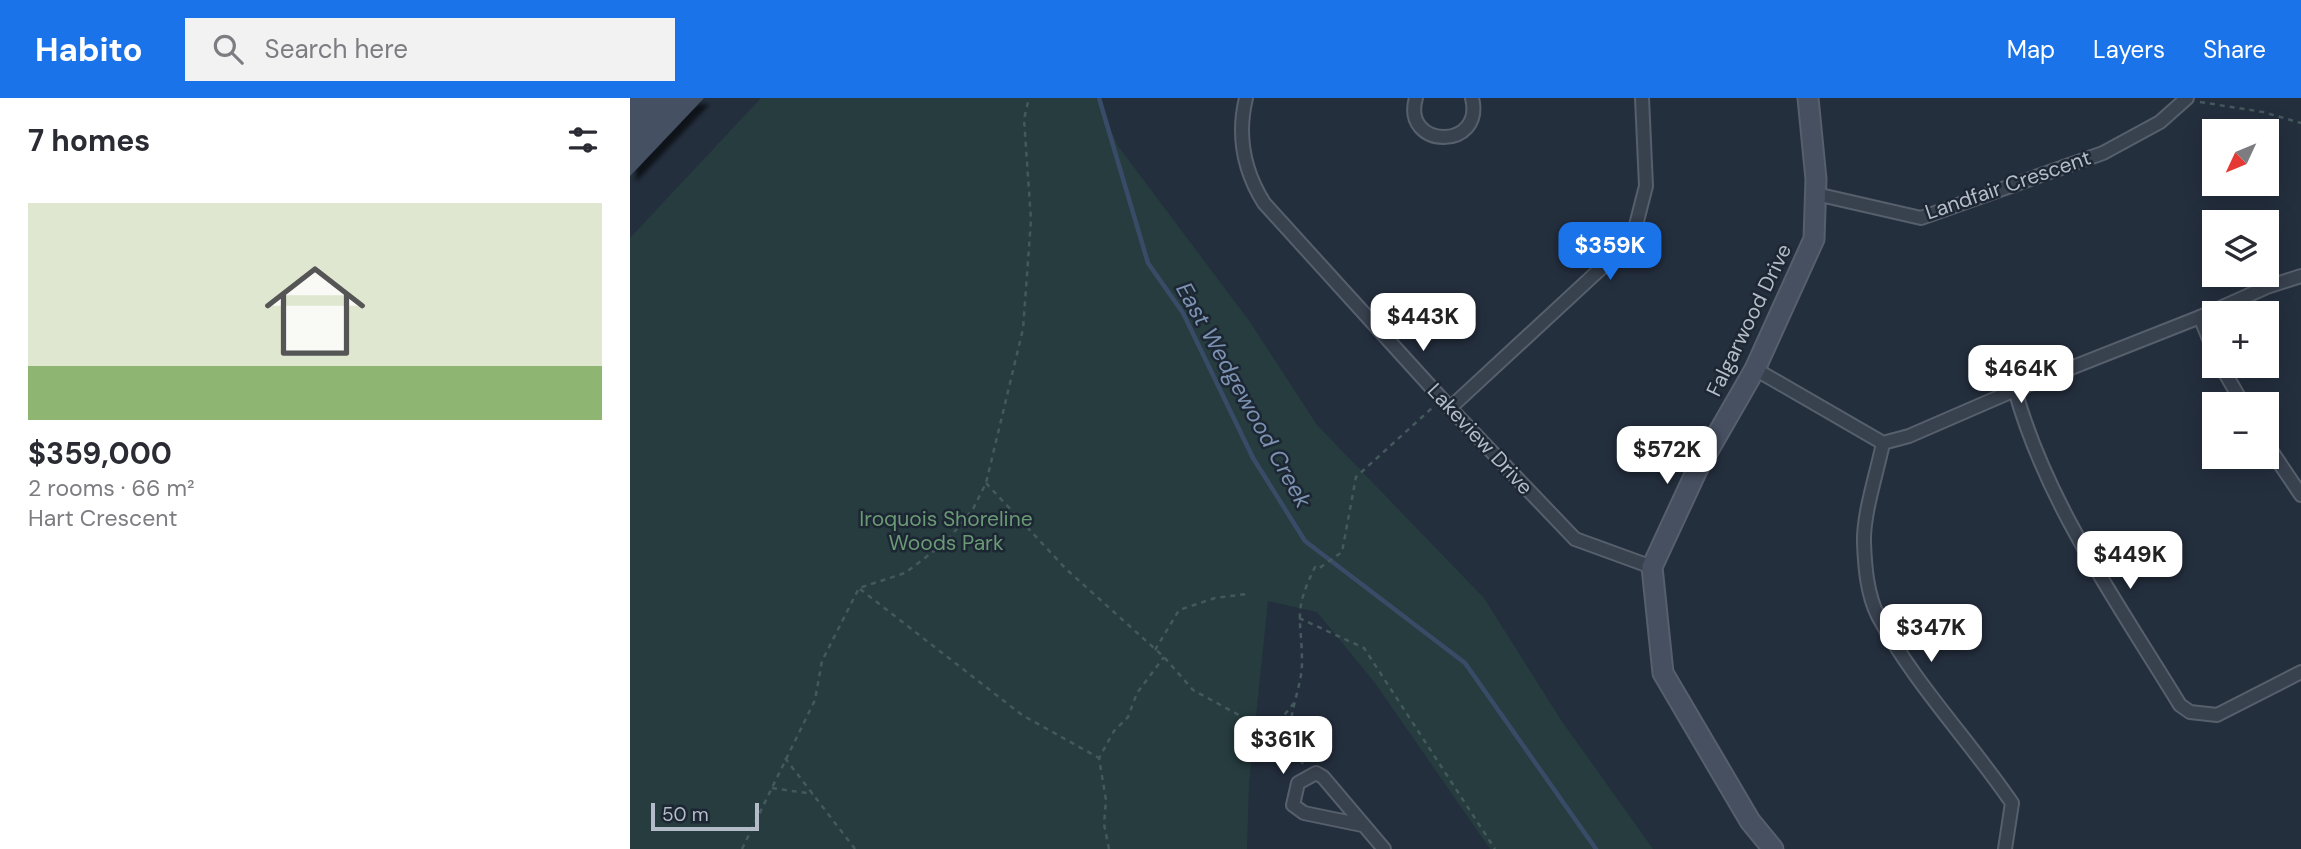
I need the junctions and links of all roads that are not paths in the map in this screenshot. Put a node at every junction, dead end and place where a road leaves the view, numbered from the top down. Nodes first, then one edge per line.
1 (1245, 98) edge
2 (1416, 98) edge
3 (1472, 98) edge
4 (1642, 98) edge
5 (1808, 98) edge
6 (2187, 99) edge
7 (1816, 194) junction
8 (2301, 276) edge
9 (2200, 317) junction
10 (2202, 322) edge
11 (1755, 369) junction
12 (2015, 390) junction
13 (1450, 408) junction
14 (1883, 443) junction
15 (2279, 462) edge
16 (2301, 495) edge
17 (1652, 567) junction
18 (2301, 672) edge
19 (1362, 825) junction
20 (1384, 849) edge
21 (1773, 849) edge
22 (2005, 849) edge

1 - 13 street, Lakeview Drive
2 - 3 street
4 - 13 street
5 - 7 street, Falgarwood Drive
6 - 7 street, Landfair Crescent
7 - 11 street, Falgarwood Drive
8 - 9 street
9 - 10 street
9 - 12 street
11 - 14 street
11 - 17 street, Falgarwood Drive
12 - 14 street
12 - 18 street
13 - 17 street, Lakeview Drive
14 - 22 street
15 - 16 street
17 - 21 street
19 - 19 street
19 - 20 street

